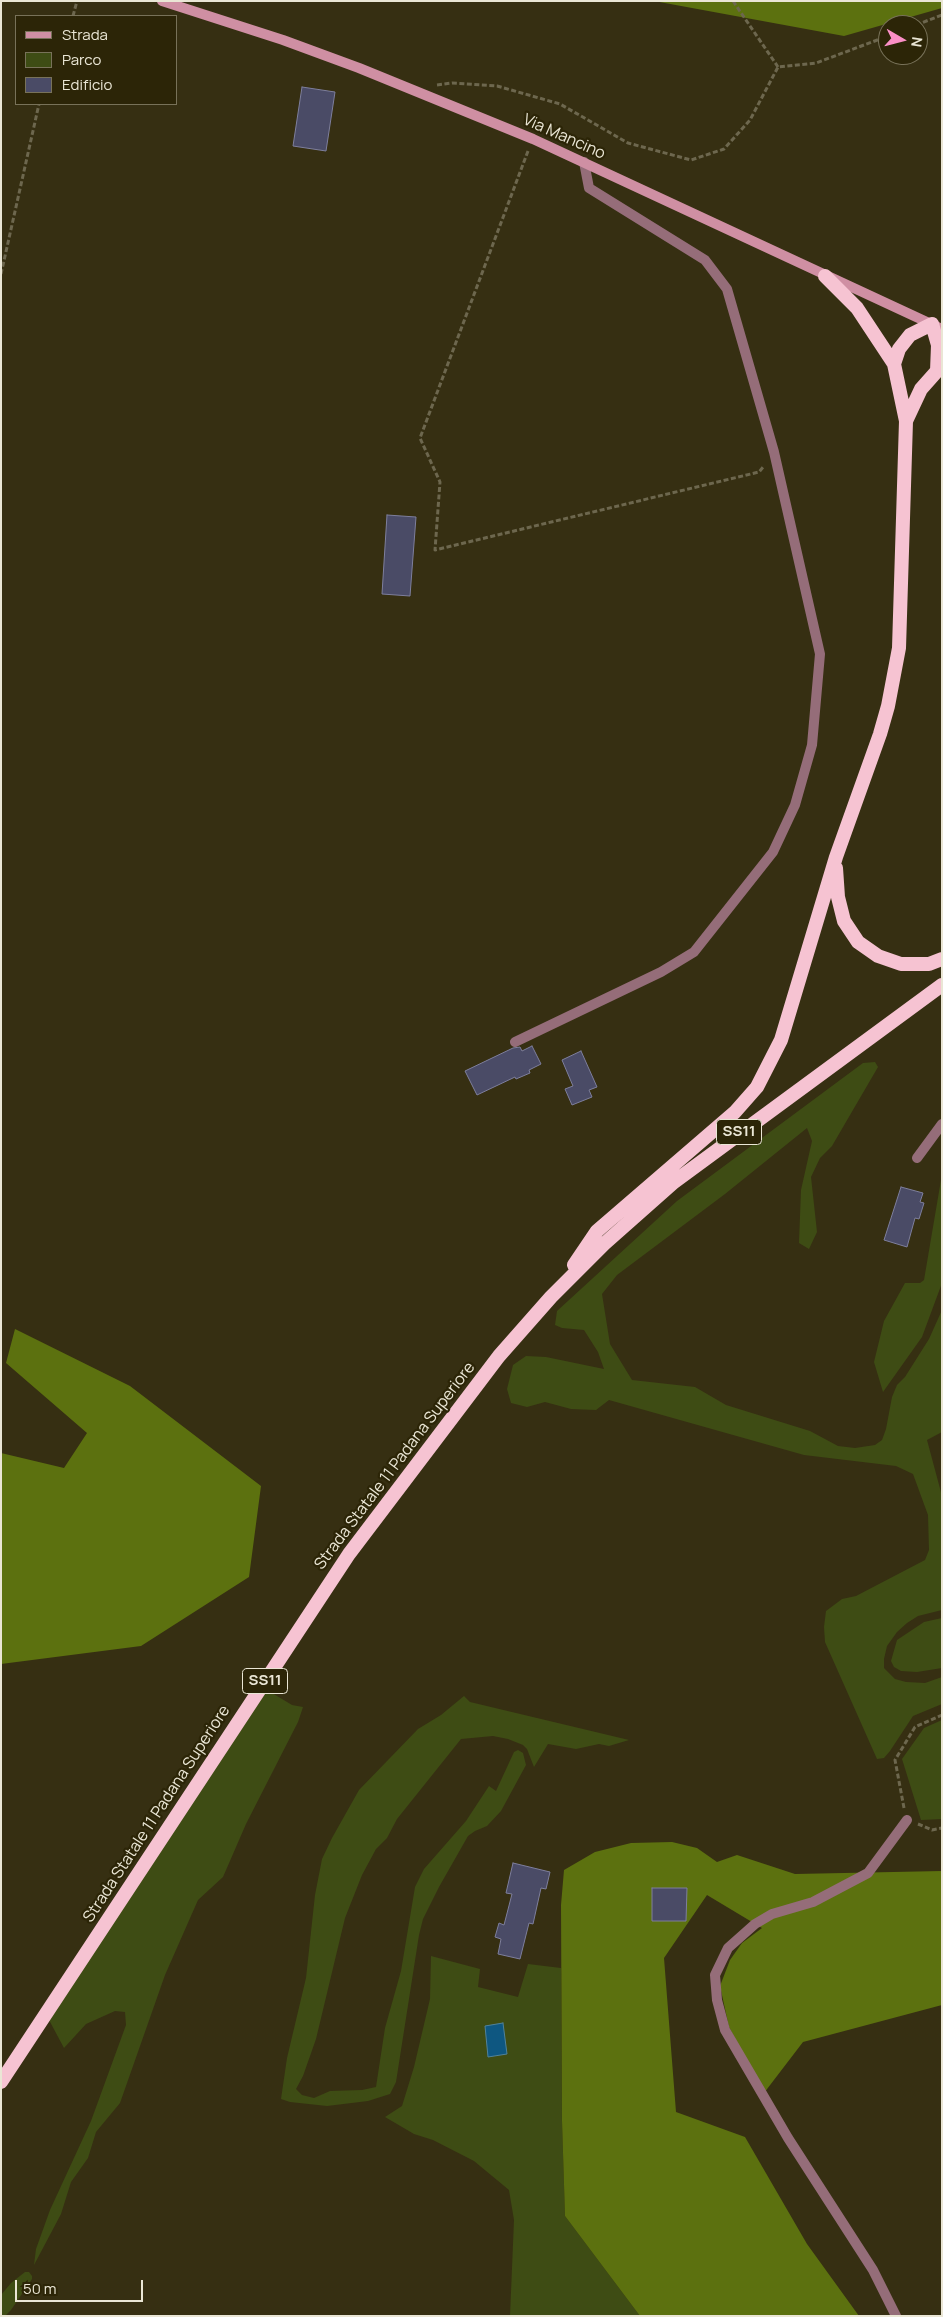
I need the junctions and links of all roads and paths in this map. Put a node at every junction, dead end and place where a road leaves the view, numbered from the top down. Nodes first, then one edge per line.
1 (77, 1) edge
2 (162, 1) edge
3 (733, 1) edge
4 (73, 15) edge
5 (942, 15) edge
6 (928, 20) edge
7 (878, 40) edge
8 (778, 67) junction
9 (437, 85) dead end
10 (39, 105) edge
11 (533, 139) junction
12 (584, 162) junction
13 (1, 274) edge
14 (825, 276) junction
15 (937, 327) edge
16 (894, 364) junction
17 (939, 369) edge
18 (906, 422) junction
19 (774, 452) junction
20 (836, 857) junction
21 (942, 959) edge
22 (942, 985) edge
23 (514, 1042) dead end
24 (942, 1124) edge
25 (917, 1158) dead end
26 (551, 1297) junction
27 (942, 1715) edge
28 (907, 1820) junction
29 (942, 1828) edge
30 (1, 2082) edge
31 (896, 2316) edge

1 - 4 path
2 - 11 main road, Via Mancino
3 - 8 path
5 - 6 path
7 - 8 path
8 - 9 path
10 - 13 path
11 - 12 main road, Via Mancino
11 - 19 path
12 - 14 main road, Via Mancino
12 - 19 street
14 - 15 main road, Via Mancino
14 - 16 highway
15 - 16 highway
15 - 17 highway
16 - 18 highway
17 - 18 highway
18 - 20 highway
19 - 23 street
20 - 21 highway
20 - 26 highway
22 - 26 highway, Strada Statale 11 Padana Superiore / SS11
24 - 25 street
26 - 30 highway, Strada Statale 11 Padana Superiore / SS11
27 - 28 path
28 - 29 path
28 - 31 street

